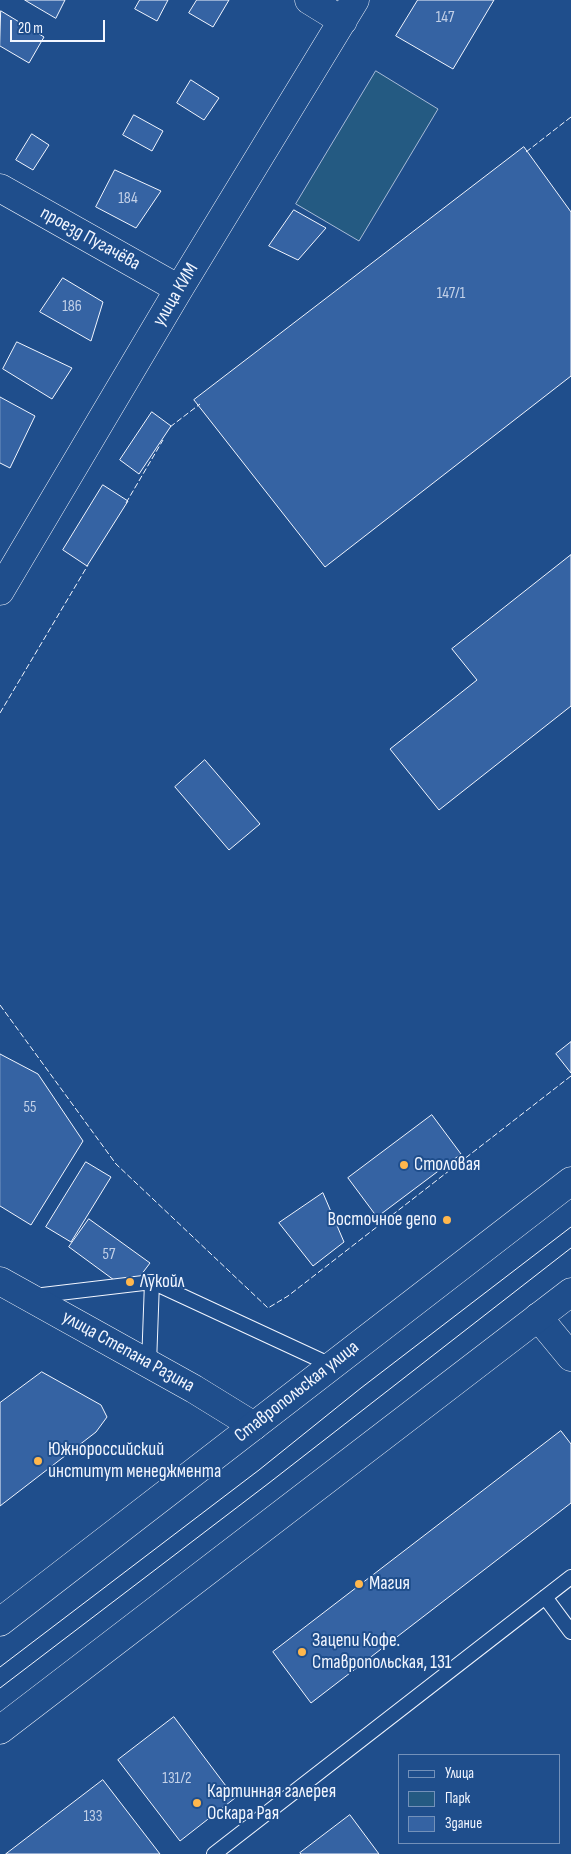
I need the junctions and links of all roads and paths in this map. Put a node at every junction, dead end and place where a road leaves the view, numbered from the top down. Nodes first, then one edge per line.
1 (309, 0) edge
2 (349, 10) edge
3 (0, 188) edge
4 (179, 289) junction
5 (8, 561) edge
6 (0, 592) edge
7 (571, 1180) edge
8 (0, 1280) edge
9 (152, 1282) junction
10 (571, 1292) edge
11 (29, 1297) junction
12 (538, 1317) junction
13 (571, 1357) edge
14 (149, 1364) junction
15 (331, 1365) junction
16 (254, 1426) junction
17 (571, 1577) edge
18 (545, 1597) junction
19 (0, 1622) edge
20 (571, 1632) edge
21 (0, 1730) edge
22 (214, 1854) edge

1 - 2 main road
2 - 4 main road, улица КИМ
3 - 4 main road, проезд Пугачёва
4 - 5 main road, улица КИМ
5 - 6 main road, улица КИМ
7 - 15 main road, Ставропольская улица
8 - 11 main road, улица Степана Разина
9 - 11 lane
9 - 14 lane
9 - 15 lane
10 - 12 main road
11 - 14 main road, улица Степана Разина
12 - 13 main road
12 - 21 main road
14 - 16 main road, улица Степана Разина
15 - 16 main road, Ставропольская улица
16 - 19 main road, Ставропольская улица
17 - 18 lane
18 - 20 lane
18 - 22 lane

